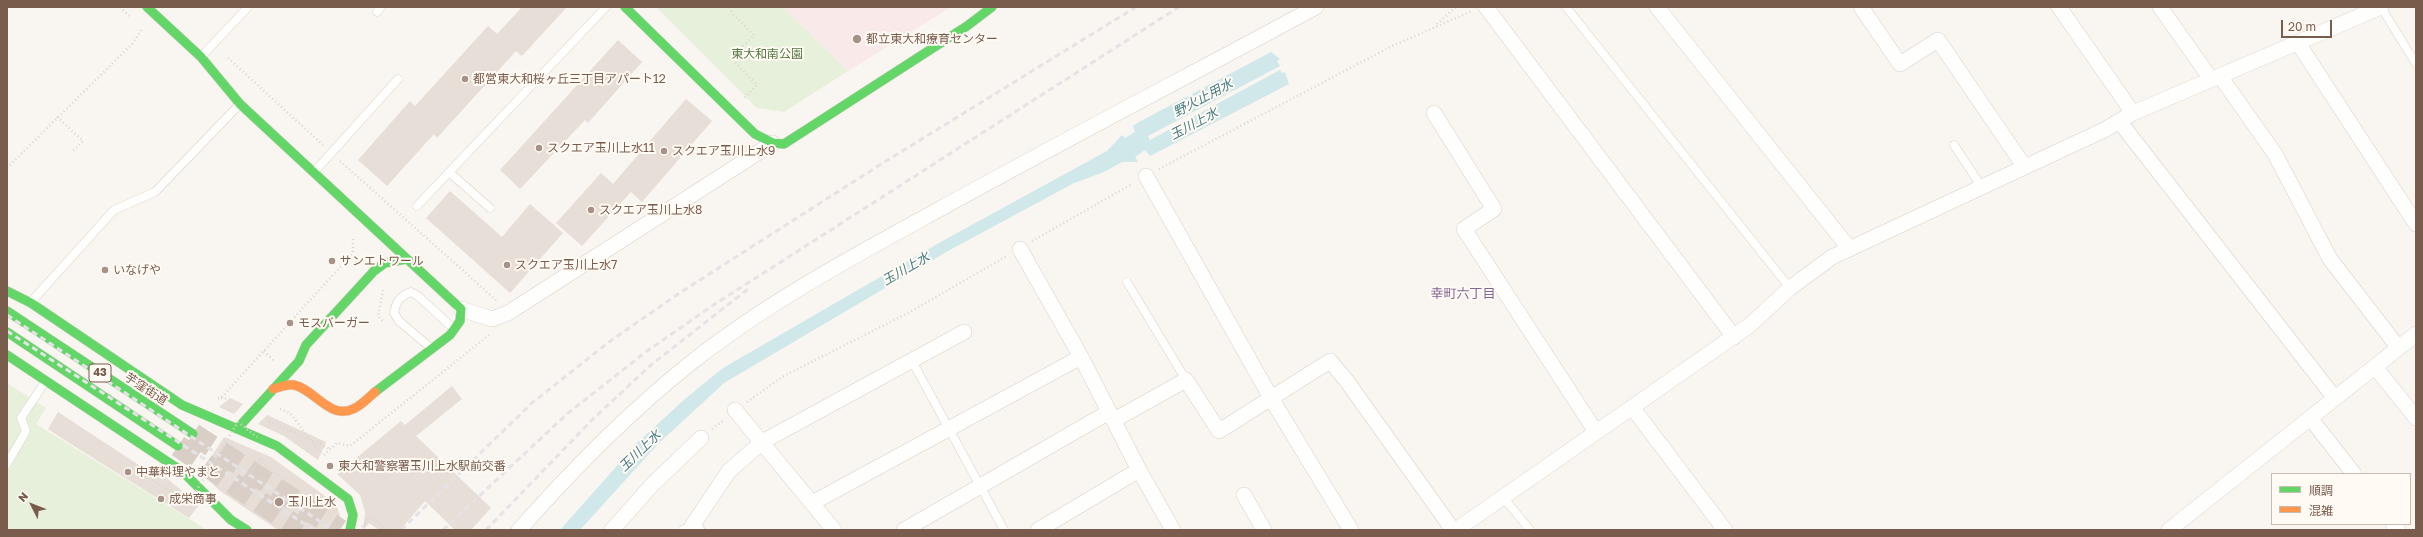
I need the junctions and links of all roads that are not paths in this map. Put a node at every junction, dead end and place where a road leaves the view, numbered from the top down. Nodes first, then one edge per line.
1 (147, 7) edge
2 (248, 7) edge
3 (606, 7) edge
4 (625, 7) edge
5 (992, 7) edge
6 (1316, 7) edge
7 (1566, 7) edge
8 (1657, 7) edge
9 (1861, 7) edge
10 (2059, 7) edge
11 (2160, 7) edge
12 (2381, 7) edge
13 (1480, 8) edge
14 (2298, 43) junction
15 (201, 57) junction
16 (2416, 64) edge
17 (2216, 77) junction
18 (398, 79) dead end
19 (240, 104) junction
20 (1434, 113) dead end
21 (2133, 114) junction
22 (2119, 121) junction
23 (773, 143) junction
24 (1954, 145) dead end
25 (2024, 166) junction
26 (315, 171) junction
27 (449, 172) junction
28 (1146, 176) road end
29 (1981, 186) junction
30 (417, 206) dead end
31 (490, 208) dead end
32 (2416, 224) edge
33 (380, 234) junction
34 (1849, 248) junction
35 (1020, 249) road end
36 (407, 259) junction
37 (376, 269) junction
38 (1127, 282) dead end
39 (1790, 288) junction
40 (7, 291) edge
41 (31, 303) junction
42 (461, 309) junction
43 (7, 311) edge
44 (454, 329) junction
45 (7, 332) edge
46 (964, 332) dead end
47 (2416, 334) edge
48 (1734, 337) junction
49 (2398, 347) junction
50 (431, 349) junction
51 (7, 355) edge
52 (1081, 357) junction
53 (299, 361) junction
54 (912, 361) junction
55 (2375, 367) junction
56 (46, 380) junction
57 (1186, 380) junction
58 (273, 389) junction
59 (307, 389) junction
60 (1272, 398) junction
61 (2334, 398) junction
62 (1632, 407) junction
63 (735, 410) road end
64 (1112, 416) junction
65 (2311, 418) junction
66 (2416, 418) edge
67 (949, 428) junction
68 (237, 429) junction
69 (1596, 432) junction
70 (193, 434) tunnel mouth
71 (701, 438) road end
72 (762, 442) junction
73 (178, 446) tunnel mouth
74 (7, 464) edge
75 (1139, 470) junction
76 (2353, 473) edge
77 (980, 486) junction
78 (1244, 495) dead end
79 (1503, 497) junction
80 (812, 503) junction
81 (690, 529) edge
82 (247, 530) edge
83 (350, 530) edge
84 (520, 530) edge
85 (612, 530) edge
86 (834, 530) edge
87 (904, 530) edge
88 (1004, 530) edge
89 (1038, 530) edge
90 (1173, 530) edge
91 (1264, 530) edge
92 (1351, 530) edge
93 (1453, 530) edge
94 (1456, 530) edge
95 (1530, 530) edge
96 (1726, 530) edge
97 (2169, 530) edge

1 - 15 street
2 - 15 lane
3 - 27 lane
4 - 23 street
5 - 23 street
6 - 84 street
7 - 39 lane
8 - 34 street
9 - 25 street
10 - 21 street
11 - 17 street
12 - 14 street
12 - 16 lane
13 - 48 street
14 - 17 street
14 - 32 street
15 - 19 street
17 - 21 street
17 - 49 street
18 - 26 lane
19 - 26 street
19 - 41 lane
20 - 69 street
21 - 22 street
22 - 25 street
22 - 61 street
23 - 42 street
24 - 29 lane
25 - 29 street
26 - 33 street
27 - 30 lane
27 - 31 lane
28 - 60 street
29 - 34 street
33 - 36 street
33 - 37 street
34 - 39 street
35 - 52 street
36 - 37 street
36 - 42 street
37 - 53 street
38 - 57 lane
39 - 48 street
40 - 41 street
41 - 68 street
42 - 44 street
43 - 70 street, 芋窪街道 / 43
44 - 50 street
44 - 50 lane
45 - 73 street, 43
46 - 54 street
47 - 49 street
48 - 62 street
49 - 55 street
50 - 59 street
51 - 56 street
52 - 64 street
52 - 67 street
53 - 58 street
53 - 59 street
54 - 67 lane
54 - 72 street
55 - 61 street
55 - 66 street
56 - 74 lane
56 - 82 street
57 - 60 street
57 - 64 street
58 - 59 street
58 - 68 street
60 - 92 street
60 - 93 street
61 - 65 street
62 - 69 street
62 - 96 street
63 - 72 street
64 - 75 street
64 - 77 street
65 - 76 street
65 - 97 street
67 - 77 lane
67 - 80 street
68 - 83 street
69 - 79 street
71 - 85 street
72 - 80 street
72 - 81 street
75 - 89 street
75 - 90 street
77 - 87 street
77 - 88 lane
78 - 91 street
79 - 94 street
79 - 95 lane
80 - 86 street

